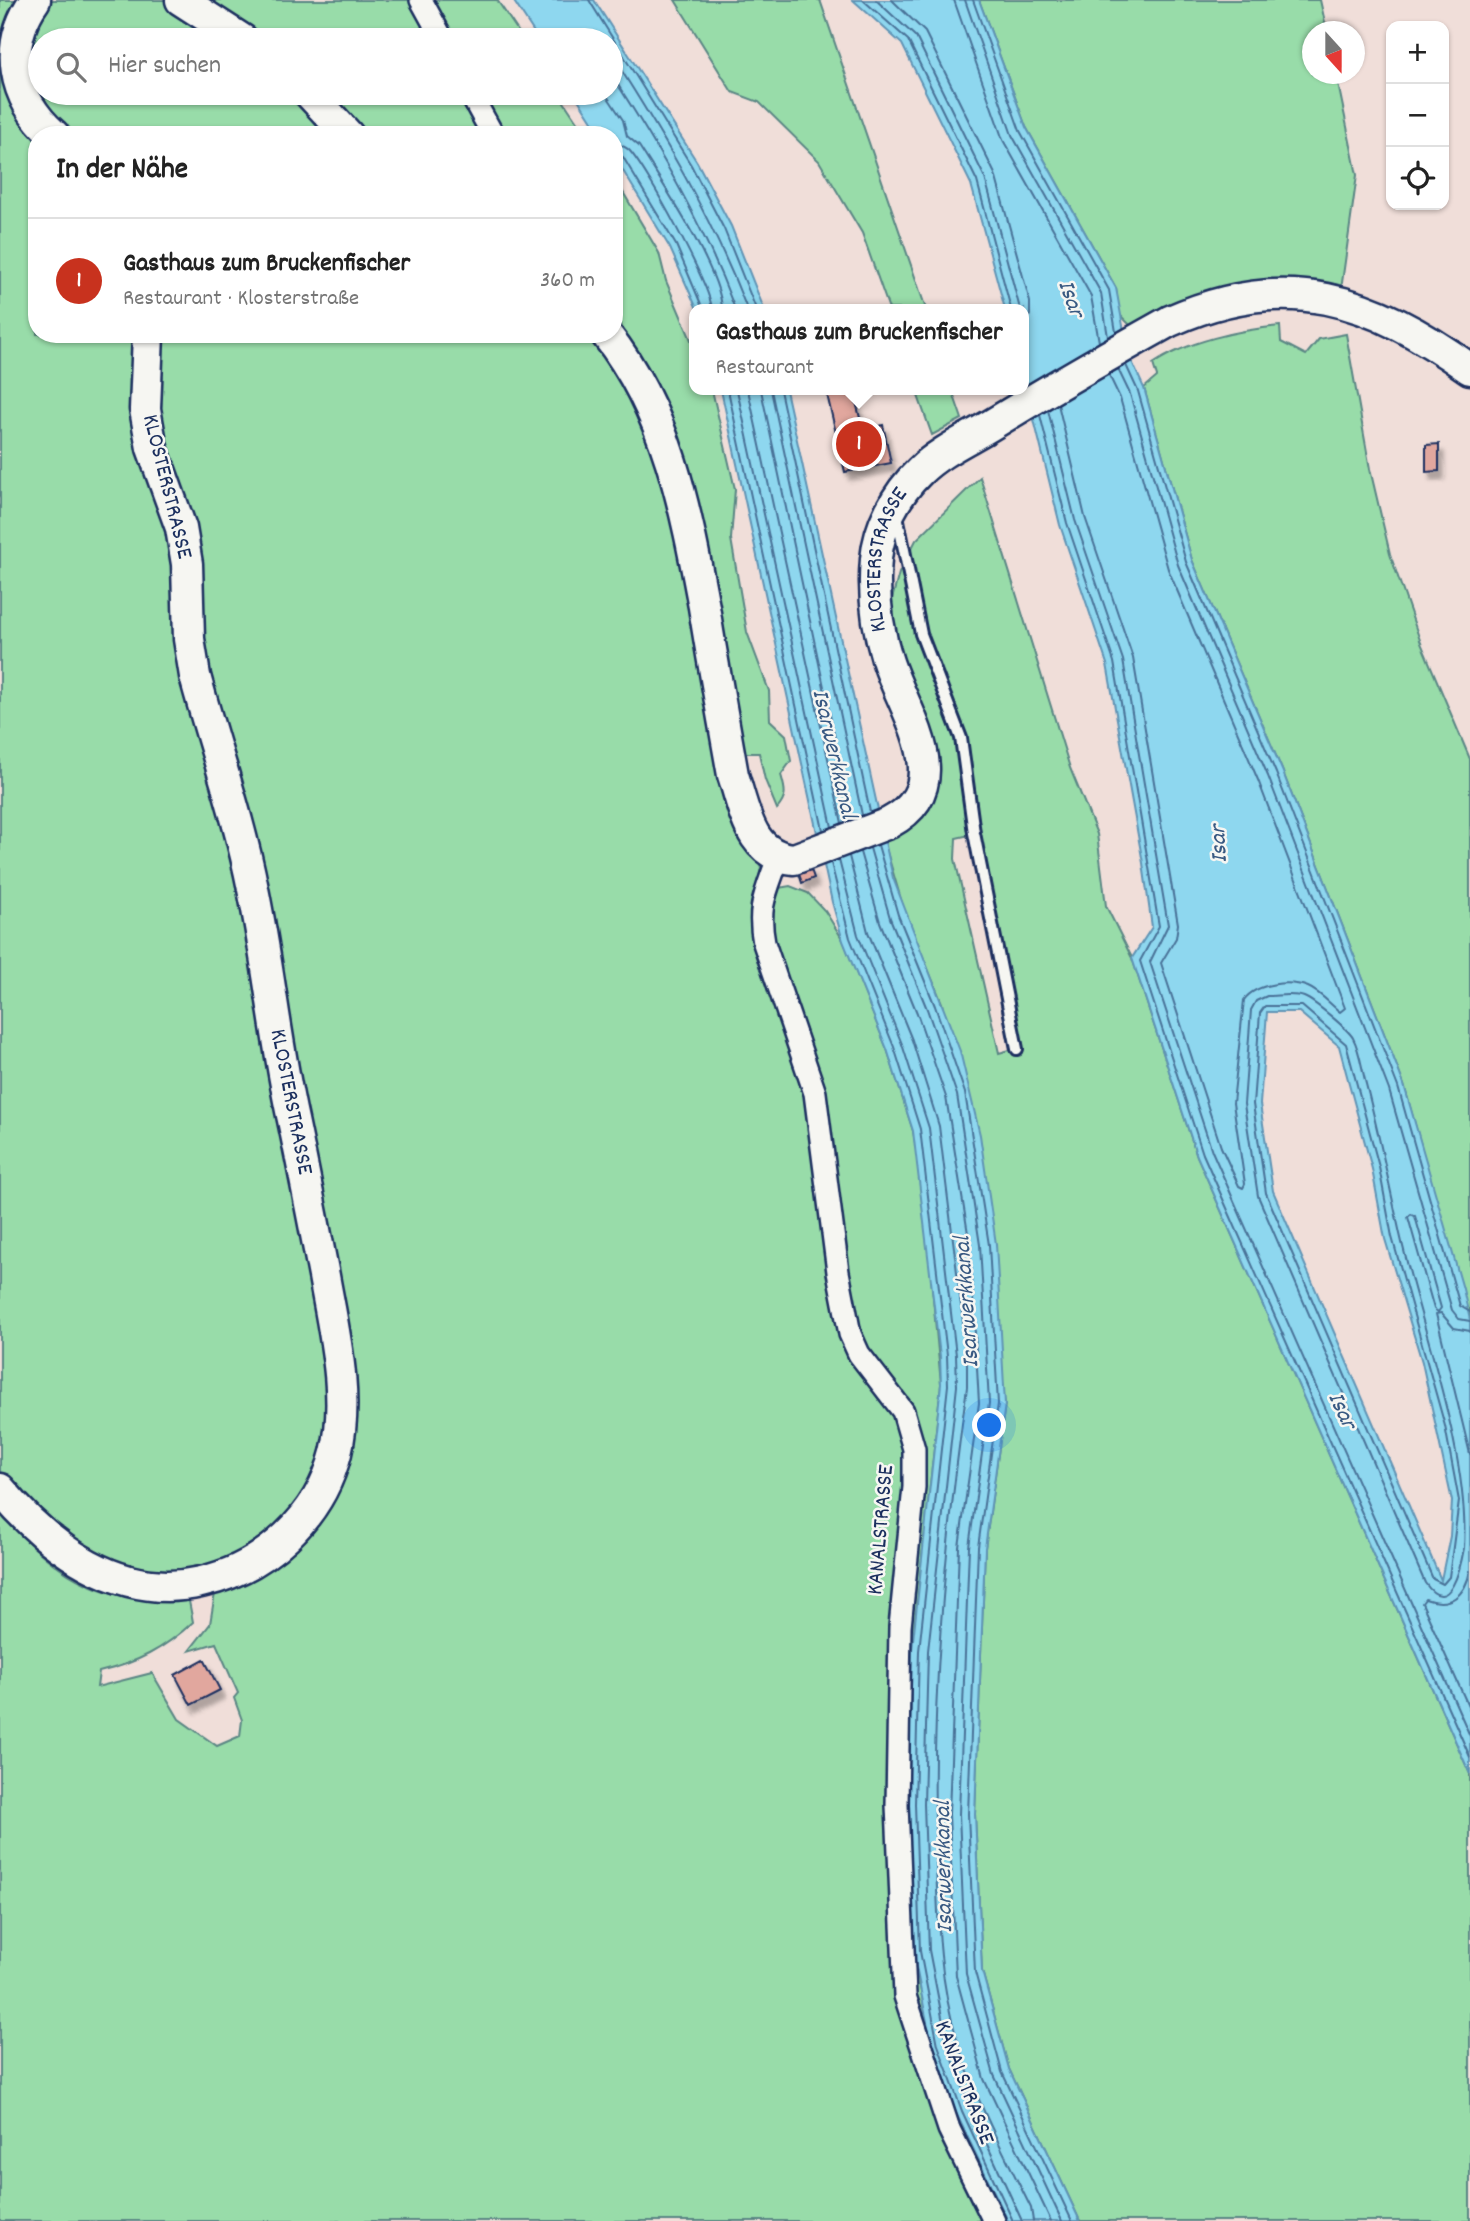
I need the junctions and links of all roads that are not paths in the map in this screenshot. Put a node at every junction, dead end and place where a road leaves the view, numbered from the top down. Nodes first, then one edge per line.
1 (35, 0) edge
2 (181, 0) edge
3 (421, 0) edge
4 (224, 28) edge
5 (436, 28) edge
6 (28, 105) edge
7 (28, 105) edge
8 (320, 105) edge
9 (477, 105) edge
10 (46, 126) edge
11 (340, 126) edge
12 (488, 126) edge
13 (148, 343) edge
14 (612, 343) edge
15 (1470, 369) edge
16 (895, 501) junction
17 (778, 858) junction
18 (1017, 1049) dead end
19 (0, 1489) edge
20 (994, 2221) edge

1 - 6 main road
2 - 4 main road
3 - 5 street
7 - 10 main road
8 - 11 main road
9 - 12 street
13 - 19 main road, KLOSTERSTRASSE
14 - 17 main road
15 - 16 main road, KLOSTERSTRASSE
16 - 17 main road, KLOSTERSTRASSE
16 - 18 lane
17 - 20 street, KANALSTRASSE

